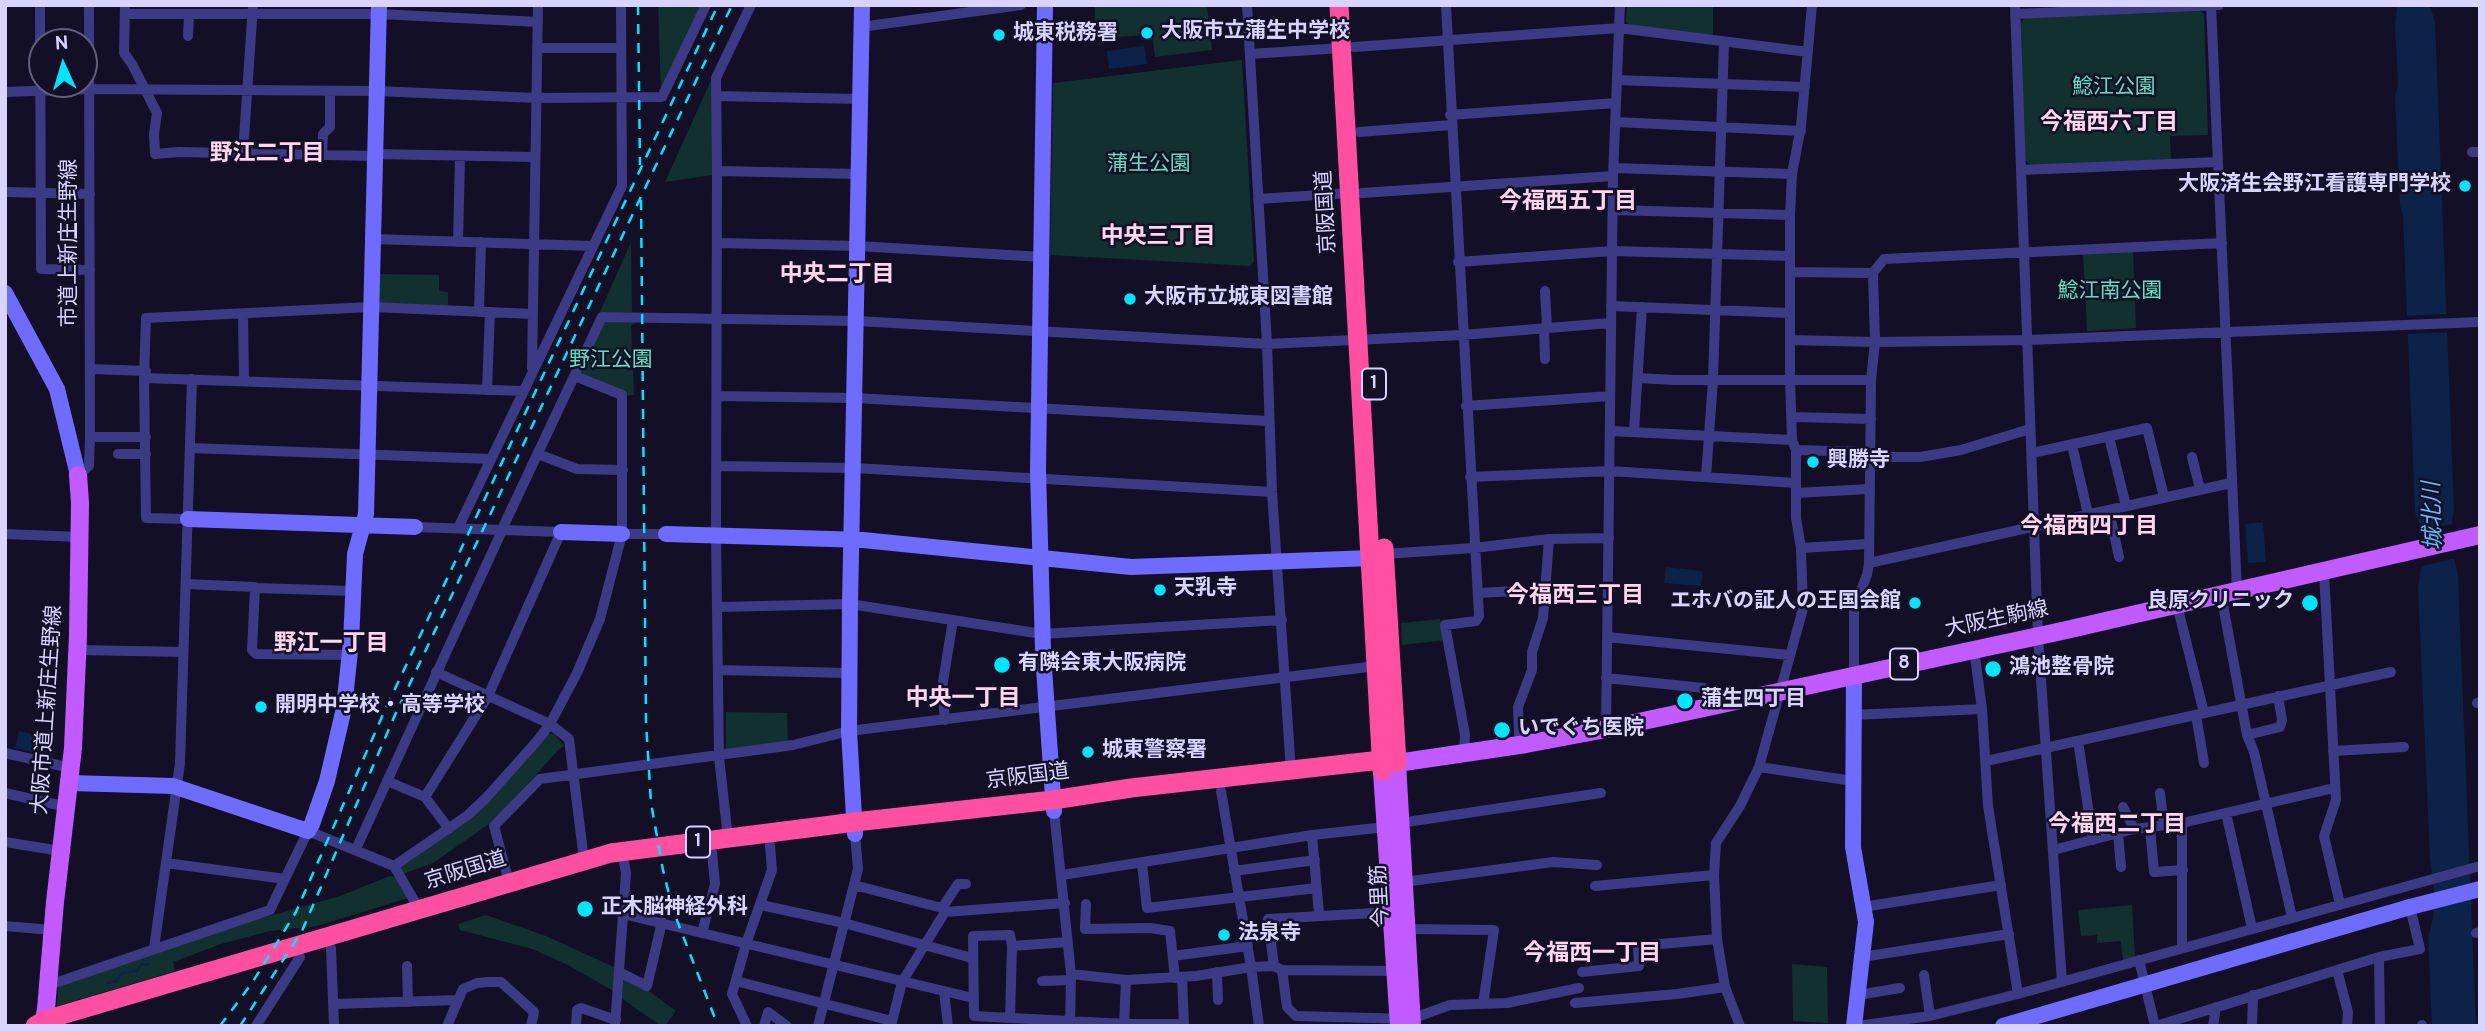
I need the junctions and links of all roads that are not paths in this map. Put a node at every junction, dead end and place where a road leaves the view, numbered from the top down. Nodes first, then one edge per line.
1 (40, 5) edge
2 (89, 5) edge
3 (538, 5) edge
4 (621, 5) edge
5 (706, 5) edge
6 (751, 5) edge
7 (862, 5) edge
8 (1021, 5) edge
9 (1045, 5) edge
10 (1247, 5) edge
11 (1339, 5) edge
12 (1351, 5) edge
13 (1446, 5) edge
14 (1620, 5) edge
15 (1812, 5) edge
16 (2219, 5) edge
17 (2211, 6) edge
18 (125, 10) edge
19 (253, 10) edge
20 (379, 10) edge
21 (2015, 10) edge
22 (189, 15) junction
23 (538, 22) junction
24 (862, 27) junction
25 (40, 28) edge
26 (89, 28) edge
27 (1619, 28) junction
28 (188, 36) dead end
29 (1447, 41) junction
30 (1724, 42) junction
31 (1348, 47) junction
32 (537, 48) junction
33 (620, 48) junction
34 (1808, 52) junction
35 (1250, 54) junction
36 (1617, 80) junction
37 (1723, 85) junction
38 (1805, 87) junction
39 (98, 89) edge
40 (146, 90) junction
41 (248, 90) junction
42 (28, 91) edge
43 (330, 91) junction
44 (377, 91) junction
45 (5, 92) edge
46 (716, 96) junction
47 (40, 98) edge
48 (90, 98) edge
49 (536, 98) junction
50 (620, 98) junction
51 (860, 99) junction
52 (1616, 103) junction
53 (1450, 120) junction
54 (1616, 122) junction
55 (1721, 127) junction
56 (1801, 131) junction
57 (1359, 132) junction
58 (243, 153) junction
59 (322, 155) junction
60 (375, 155) junction
61 (460, 157) junction
62 (536, 157) junction
63 (2218, 162) junction
64 (2021, 170) junction
65 (717, 171) junction
66 (1613, 172) junction
67 (1719, 173) junction
68 (859, 174) junction
69 (1791, 174) junction
70 (1455, 188) junction
71 (5, 192) edge
72 (40, 193) junction
73 (1356, 193) junction
74 (90, 194) junction
75 (1258, 199) junction
76 (1613, 210) junction
77 (1718, 214) junction
78 (1790, 215) junction
79 (373, 239) junction
80 (458, 242) junction
81 (481, 243) junction
82 (717, 243) junction
83 (2222, 243) junction
84 (534, 244) junction
85 (593, 246) junction
86 (858, 246) junction
87 (1612, 251) junction
88 (2024, 251) junction
89 (1717, 253) junction
90 (1790, 256) junction
91 (1042, 257) junction
92 (1458, 262) junction
93 (90, 270) junction
94 (1790, 272) junction
95 (1873, 272) junction
96 (1545, 291) dead end
97 (5, 293) edge
98 (1611, 306) junction
99 (371, 307) junction
100 (1642, 307) junction
101 (1716, 310) junction
102 (484, 312) junction
103 (1790, 313) junction
104 (243, 314) junction
105 (533, 314) junction
106 (718, 318) junction
107 (857, 321) junction
108 (2480, 322) edge
109 (1611, 323) junction
110 (1545, 328) junction
111 (1041, 331) junction
112 (2224, 332) junction
113 (1462, 335) junction
114 (1365, 339) junction
115 (1790, 340) junction
116 (2028, 340) junction
117 (1874, 342) junction
118 (1267, 344) junction
119 (1545, 359) dead end
120 (90, 369) junction
121 (532, 371) junction
122 (145, 374) junction
123 (575, 376) junction
124 (1638, 378) junction
125 (192, 379) junction
126 (1790, 379) junction
127 (1713, 380) junction
128 (1871, 380) junction
129 (244, 381) junction
130 (369, 386) junction
131 (487, 390) junction
132 (523, 391) junction
133 (718, 396) junction
134 (1610, 396) junction
135 (855, 398) junction
136 (1466, 406) junction
137 (1040, 409) junction
138 (1792, 417) junction
139 (1871, 419) junction
140 (1268, 421) junction
141 (2030, 429) junction
142 (1610, 431) junction
143 (1634, 431) junction
144 (1709, 436) junction
145 (90, 437) junction
146 (2109, 437) junction
147 (146, 438) junction
148 (1794, 445) junction
149 (2072, 445) junction
150 (190, 448) junction
151 (2032, 453) junction
152 (118, 454) dead end
153 (146, 454) junction
154 (538, 454) junction
155 (1870, 454) junction
156 (368, 455) junction
157 (2192, 457) dead end
158 (491, 459) junction
159 (718, 466) junction
160 (854, 468) junction
161 (623, 470) junction
162 (1610, 471) junction
163 (78, 475) junction
164 (1038, 477) junction
165 (1470, 477) junction
166 (1706, 477) junction
167 (2231, 483) junction
168 (1796, 488) junction
169 (1869, 489) junction
170 (2200, 489) junction
171 (1272, 492) junction
172 (2164, 497) junction
173 (2126, 506) junction
174 (2109, 510) junction
175 (2088, 514) junction
176 (188, 519) junction
177 (460, 524) dead end
178 (362, 525) junction
179 (2035, 526) junction
180 (415, 527) joint
181 (561, 533) junction
182 (5, 534) edge
183 (622, 534) junction
184 (666, 534) joint
185 (716, 535) junction
186 (80, 537) junction
187 (2473, 537) edge
188 (1609, 538) junction
189 (852, 539) junction
190 (1549, 539) junction
191 (1868, 544) junction
192 (1474, 548) junction
193 (1801, 548) junction
194 (1040, 556) junction
195 (1378, 556) junction
196 (2119, 557) dead end
197 (1277, 563) junction
198 (1869, 563) junction
199 (2324, 571) junction
200 (186, 584) junction
201 (255, 589) junction
202 (1517, 591) dead end
203 (354, 592) junction
204 (1478, 593) junction
205 (2229, 593) junction
206 (850, 604) junction
207 (2177, 605) junction
208 (718, 607) junction
209 (953, 620) junction
210 (1282, 620) junction
211 (2038, 636) junction
212 (1607, 637) junction
213 (1043, 645) junction
214 (1974, 649) junction
215 (78, 650) junction
216 (183, 652) junction
217 (350, 655) junction
218 (1789, 655) junction
219 (1376, 666) junction
220 (719, 670) junction
221 (436, 672) junction
222 (2392, 672) dead end
223 (849, 673) junction
224 (1854, 675) junction
225 (1606, 678) junction
226 (1286, 679) junction
227 (2330, 685) junction
228 (1781, 691) junction
229 (488, 696) junction
230 (2278, 696) junction
231 (1721, 703) junction
232 (2241, 705) junction
233 (1046, 707) junction
234 (1983, 709) junction
235 (2200, 714) junction
236 (1852, 715) junction
237 (945, 720) junction
238 (550, 724) junction
239 (1606, 729) junction
240 (849, 731) junction
241 (2247, 735) junction
242 (2078, 741) junction
243 (1526, 744) junction
244 (2404, 747) dead end
245 (2046, 748) junction
246 (2333, 751) junction
247 (5, 753) edge
248 (1464, 753) junction
249 (719, 757) junction
250 (1986, 761) junction
251 (2204, 764) dead end
252 (1387, 765) junction
253 (1759, 767) junction
254 (1291, 771) junction
255 (573, 774) junction
256 (71, 775) junction
257 (387, 780) junction
258 (1853, 781) junction
259 (177, 787) junction
260 (2334, 788) junction
261 (1221, 791) junction
262 (5, 793) edge
263 (1601, 793) dead end
264 (2160, 793) dead end
265 (425, 797) junction
266 (2266, 804) junction
267 (1054, 806) junction
268 (66, 807) junction
269 (2123, 807) dead end
270 (2226, 813) junction
271 (2182, 823) junction
272 (1393, 825) junction
273 (2164, 825) junction
274 (2150, 827) junction
275 (855, 828) junction
276 (449, 829) junction
277 (2134, 829) junction
278 (309, 831) junction
279 (2118, 833) junction
280 (1312, 835) junction
281 (728, 838) junction
282 (2093, 840) junction
283 (5, 842) edge
284 (769, 845) junction
285 (1230, 847) junction
286 (356, 849) junction
287 (2053, 850) junction
288 (61, 851) junction
289 (712, 852) junction
290 (623, 857) junction
291 (584, 860) junction
292 (1315, 860) junction
293 (166, 863) junction
294 (1142, 864) junction
295 (1597, 865) dead end
296 (394, 866) junction
297 (2480, 866) edge
298 (2121, 867) dead end
299 (2183, 870) junction
300 (1234, 871) junction
301 (1062, 875) junction
302 (1714, 876) junction
303 (285, 879) junction
304 (1404, 882) junction
305 (509, 883) junction
306 (966, 884) dead end
307 (854, 885) junction
308 (2001, 885) junction
309 (1595, 886) dead end
310 (1316, 888) junction
311 (2480, 889) edge
312 (1239, 898) junction
313 (1065, 903) junction
314 (1086, 904) dead end
315 (2340, 904) junction
316 (761, 905) junction
317 (2417, 906) junction
318 (1863, 907) junction
319 (1147, 908) junction
320 (419, 909) junction
321 (943, 910) junction
322 (1392, 912) junction
323 (623, 914) junction
324 (1319, 914) junction
325 (2292, 917) junction
326 (662, 922) junction
327 (844, 923) junction
328 (5, 926) edge
329 (1149, 928) junction
330 (2252, 928) junction
331 (1406, 929) junction
332 (702, 933) junction
333 (2009, 934) junction
334 (51, 939) junction
335 (1717, 939) junction
336 (1068, 942) junction
337 (746, 944) junction
338 (925, 945) junction
339 (1012, 946) junction
340 (1248, 946) junction
341 (154, 948) junction
342 (331, 948) junction
343 (2182, 948) junction
344 (1172, 956) junction
345 (300, 957) junction
346 (1862, 957) junction
347 (2379, 957) junction
348 (972, 958) junction
349 (2139, 960) junction
350 (407, 966) dead end
351 (833, 966) junction
352 (1251, 967) junction
353 (1278, 968) junction
354 (2337, 970) junction
355 (1396, 971) junction
356 (619, 972) junction
357 (1217, 972) junction
358 (1582, 972) dead end
359 (1924, 975) dead end
360 (1071, 977) junction
361 (1178, 978) junction
362 (1126, 980) junction
363 (736, 981) junction
364 (1042, 981) dead end
365 (902, 982) junction
366 (2062, 982) junction
367 (49, 985) junction
368 (2145, 985) junction
369 (1725, 987) junction
370 (1579, 988) dead end
371 (1900, 988) dead end
372 (944, 991) junction
373 (2018, 994) junction
374 (1858, 995) junction
375 (2253, 995) junction
376 (973, 998) junction
377 (458, 1000) junction
378 (1218, 1000) dead end
379 (408, 1002) junction
380 (1575, 1003) dead end
381 (334, 1004) junction
382 (823, 1004) junction
383 (1483, 1004) junction
384 (2216, 1007) junction
385 (1930, 1016) junction
386 (1010, 1018) junction
387 (1405, 1022) edge
388 (616, 1023) edge
389 (891, 1023) edge
390 (1070, 1024) edge
391 (43, 1025) edge
392 (1124, 1025) edge
393 (1184, 1025) edge
394 (256, 1026) edge
395 (334, 1026) edge
396 (446, 1026) edge
397 (531, 1026) edge
398 (576, 1026) edge
399 (747, 1026) edge
400 (764, 1026) edge
401 (787, 1026) edge
402 (818, 1026) edge
403 (948, 1026) edge
404 (1259, 1026) edge
405 (1740, 1026) edge
406 (1855, 1026) edge
407 (2003, 1026) edge
408 (2156, 1026) edge
409 (2213, 1026) edge
410 (2252, 1026) edge
411 (2347, 1026) edge
412 (2381, 1026) edge

1 - 25 street
2 - 26 street, 市道上新庄生野線
3 - 23 street
4 - 33 street
5 - 50 street
6 - 46 street
7 - 24 street
8 - 24 street
9 - 91 street
10 - 35 street
11 - 31 highway, 京阪国道 / 1
12 - 31 highway, 京阪国道 / 1
13 - 29 street
14 - 27 street
15 - 34 street
16 - 17 street
17 - 21 street
17 - 63 street
18 - 22 street
18 - 40 street
19 - 20 street
19 - 22 street
19 - 41 street
20 - 23 street
20 - 44 street
21 - 64 street
22 - 28 street
23 - 32 street
24 - 51 street
27 - 29 street
27 - 30 street
27 - 36 street
29 - 31 street
29 - 53 street
30 - 34 street
30 - 37 street
31 - 35 street
31 - 57 highway, 京阪国道 / 1
31 - 73 highway, 京阪国道 / 1
32 - 33 street
32 - 49 street
33 - 50 street
34 - 38 street
35 - 75 street
36 - 37 street
36 - 52 street
37 - 38 street
37 - 55 street
38 - 56 street
39 - 40 street
40 - 41 street
40 - 58 street
41 - 43 street
41 - 58 street
42 - 45 street
43 - 44 street
43 - 59 street
44 - 49 street
44 - 60 street
46 - 51 street
46 - 65 street
47 - 72 street
48 - 74 street, 市道上新庄生野線
49 - 50 street
49 - 62 street
50 - 85 street
51 - 68 street
52 - 53 street
52 - 54 street
53 - 57 street
53 - 70 street
54 - 55 street
54 - 66 street
55 - 56 street
55 - 67 street
56 - 69 street
57 - 73 highway, 京阪国道 / 1
58 - 59 street
59 - 60 street
60 - 61 street
60 - 79 street
61 - 62 street
61 - 80 street
62 - 84 street
63 - 64 street
63 - 83 street
64 - 88 street
65 - 68 street
65 - 82 street
66 - 67 street
66 - 70 street
66 - 76 street
67 - 69 street
67 - 77 street
68 - 86 street
69 - 78 street
70 - 73 street
70 - 92 street
71 - 72 street
72 - 74 street
72 - 93 street
73 - 75 street
73 - 114 highway, 京阪国道 / 1
74 - 93 street, 市道上新庄生野線
75 - 118 street
76 - 77 street
76 - 87 street
77 - 78 street
77 - 89 street
78 - 90 street
79 - 80 street
79 - 99 street
80 - 81 street
81 - 84 street
81 - 102 street
82 - 86 street
82 - 106 street
83 - 88 street
83 - 112 street
84 - 85 street
84 - 105 street
85 - 121 street
86 - 91 street
86 - 107 street
87 - 89 street
87 - 92 street
87 - 98 street
88 - 95 street
88 - 116 street
89 - 90 street
89 - 101 street
90 - 94 street
91 - 111 street
92 - 113 street
93 - 120 street, 市道上新庄生野線
94 - 95 street
94 - 103 street
95 - 117 street
96 - 110 street
97 - 163 street
98 - 100 street
98 - 109 street
99 - 102 street
99 - 104 street
99 - 130 street
100 - 101 street
100 - 124 street
101 - 103 street
101 - 127 street
102 - 105 street
102 - 131 street
103 - 115 street
104 - 122 street
104 - 129 street
105 - 121 street
106 - 107 street
106 - 123 street
106 - 133 street
107 - 111 street
107 - 135 street
108 - 112 street
109 - 110 street
109 - 134 street
110 - 113 street
110 - 119 street
111 - 118 street
111 - 137 street
112 - 116 street
112 - 167 street
113 - 114 street
113 - 136 street
114 - 118 street
114 - 195 highway, 京阪国道 / 1
115 - 117 street
115 - 126 street
116 - 117 street
116 - 141 street
117 - 128 street
118 - 140 street
120 - 122 street
120 - 145 street, 市道上新庄生野線
121 - 132 street
122 - 125 street
122 - 147 street
123 - 154 street
123 - 161 street
124 - 127 street
124 - 143 street
125 - 129 street
125 - 150 street
126 - 127 street
126 - 128 street
126 - 138 street
127 - 144 street
128 - 139 street
129 - 130 street
130 - 131 street
130 - 156 street
131 - 132 street
132 - 158 street
133 - 135 street
133 - 159 street
134 - 136 street
134 - 142 street
135 - 137 street
135 - 160 street
136 - 165 street
137 - 140 street
137 - 164 street
138 - 139 street
138 - 148 street
139 - 155 street
140 - 171 street
141 - 151 street
141 - 155 street
142 - 143 street
142 - 162 street
143 - 144 street
144 - 148 street
144 - 166 street
145 - 147 street
145 - 163 street, 市道上新庄生野線
146 - 149 street
146 - 172 street
146 - 173 street
147 - 153 street
148 - 155 street
148 - 168 street
149 - 151 street
149 - 175 street
150 - 156 street
150 - 176 street
151 - 179 street
152 - 153 street
153 - 176 street
154 - 161 street
154 - 221 street
155 - 169 street
156 - 158 street
156 - 178 street
157 - 170 street
158 - 177 street
159 - 160 street
159 - 185 street
160 - 164 street
160 - 189 street
161 - 183 street
162 - 165 street
162 - 166 street
162 - 188 street
163 - 186 main road, 大阪市道上新庄生野線
164 - 171 street
164 - 194 street
165 - 192 street
166 - 168 street
167 - 170 street
167 - 205 street
168 - 169 street
168 - 193 street
169 - 191 street
170 - 172 street
171 - 197 street
172 - 173 street
173 - 174 street
174 - 175 street
174 - 196 street
175 - 179 street
176 - 178 street
176 - 200 street
178 - 180 street
178 - 203 street
179 - 198 street
179 - 211 street
180 - 181 street
181 - 183 street
181 - 229 street
182 - 186 street
183 - 184 street
183 - 238 street
184 - 185 street
185 - 189 street
185 - 208 street
186 - 215 main road, 大阪市道上新庄生野線
187 - 199 main road, 大阪生駒線 / 8
188 - 190 street
188 - 212 street
189 - 194 street
189 - 206 street
190 - 192 street
190 - 243 street
191 - 193 street
191 - 198 street
192 - 195 street
192 - 204 street
193 - 218 street
194 - 197 street
194 - 213 street
195 - 197 street
195 - 219 highway, 京阪国道 / 1
195 - 252 highway, 京阪国道 / 1
197 - 210 street
198 - 224 street
199 - 205 main road, 大阪生駒線 / 8
199 - 227 street
200 - 201 street
200 - 216 street
201 - 203 street
201 - 217 street
202 - 204 street
203 - 217 street
204 - 248 street
205 - 207 main road, 大阪生駒線 / 8
205 - 232 street
206 - 208 street
206 - 209 street
206 - 223 street
207 - 211 main road, 大阪生駒線 / 8
207 - 235 street
208 - 220 street
209 - 213 street
209 - 237 street
210 - 213 street
210 - 226 street
211 - 214 main road, 大阪生駒線 / 8
211 - 245 street
212 - 218 street
212 - 225 street
213 - 233 street
214 - 224 main road, 大阪生駒線 / 8
214 - 234 street
215 - 216 street
215 - 256 main road, 大阪市道上新庄生野線
216 - 259 street
217 - 278 street
218 - 228 street
219 - 226 street
219 - 252 highway, 京阪国道 / 1
220 - 223 street
220 - 249 street
221 - 229 street
221 - 257 street
222 - 227 street
223 - 240 street
224 - 228 main road, 大阪生駒線 / 8
224 - 236 street
225 - 231 street
225 - 239 street
226 - 233 street
226 - 254 street
227 - 230 street
227 - 246 street
228 - 231 main road, 大阪生駒線 / 8
228 - 253 street
229 - 238 street
229 - 265 street
230 - 232 street
230 - 241 street
231 - 239 main road, 大阪生駒線 / 8
232 - 235 street
232 - 241 street
233 - 237 street
233 - 267 street
234 - 236 street
234 - 250 street
235 - 242 street
235 - 251 street
236 - 258 street
237 - 240 street
238 - 255 street
238 - 276 street
239 - 243 main road, 大阪生駒線 / 8
240 - 249 street
240 - 275 street
241 - 266 street
242 - 245 street
242 - 282 street
243 - 248 main road, 大阪生駒線 / 8
244 - 246 street
245 - 250 street
245 - 287 street
246 - 260 street
247 - 256 street
248 - 252 main road, 大阪生駒線 / 8
249 - 255 street
249 - 281 street
250 - 308 street
252 - 254 highway, 京阪国道 / 1
252 - 261 highway, 京阪国道 / 1
252 - 272 main road, 今里筋
253 - 258 street
253 - 302 street
254 - 267 highway, 京阪国道 / 1
255 - 291 street
255 - 305 street
256 - 259 street
256 - 268 main road, 大阪市道上新庄生野線
257 - 265 street
257 - 286 street
258 - 318 street
259 - 278 street
259 - 293 street
260 - 266 street
260 - 315 street
261 - 267 highway, 京阪国道 / 1
261 - 285 street
262 - 268 street
263 - 272 street
264 - 273 street
265 - 276 street
266 - 270 street
266 - 325 street
267 - 275 highway, 京阪国道 / 1
267 - 301 street
268 - 288 main road, 大阪市道上新庄生野線
269 - 277 street
270 - 271 street
270 - 330 street
271 - 273 street
271 - 299 street
272 - 280 street
272 - 304 main road, 今里筋
272 - 322 main road, 今里筋
273 - 274 street
274 - 277 street
274 - 299 street
275 - 281 highway, 京阪国道 / 1
275 - 284 highway, 京阪国道 / 1
275 - 307 street
276 - 296 street
277 - 279 street
278 - 286 street
278 - 303 street
279 - 282 street
279 - 298 street
280 - 285 street
280 - 292 street
281 - 290 highway, 京阪国道 / 1
282 - 287 street
283 - 288 street
284 - 289 highway, 京阪国道 / 1
284 - 316 street
285 - 294 street
285 - 300 street
286 - 296 street
287 - 366 street
288 - 334 main road, 大阪市道上新庄生野線
289 - 290 highway, 京阪国道 / 1
289 - 332 street
290 - 291 highway, 京阪国道 / 1
290 - 323 street
290 - 342 highway, 京阪国道 / 1
291 - 305 highway, 京阪国道 / 1
292 - 300 street
292 - 310 street
293 - 303 street
293 - 341 street
294 - 301 street
294 - 319 street
295 - 304 street
296 - 320 street
297 - 315 street
299 - 343 street
300 - 312 street
301 - 313 street
302 - 309 street
302 - 335 street
303 - 341 street
304 - 331 main road, 今里筋
305 - 320 highway, 京阪国道 / 1
306 - 321 street
307 - 321 street
307 - 327 street
308 - 318 street
308 - 333 street
310 - 312 street
310 - 324 street
311 - 317 street
312 - 319 street
312 - 340 street
313 - 321 street
313 - 336 street
314 - 329 street
315 - 325 street
316 - 327 street
316 - 337 street
317 - 347 street
317 - 368 street
318 - 346 street
319 - 329 street
320 - 391 highway, 京阪国道 / 1
321 - 338 street
322 - 324 street
322 - 355 main road, 今里筋
323 - 326 street
323 - 356 street
324 - 353 street
325 - 330 street
326 - 332 street
326 - 356 street
327 - 338 street
327 - 351 street
328 - 334 street
329 - 344 street
330 - 343 street
331 - 383 street
331 - 387 main road, 今里筋
332 - 337 street
333 - 346 street
333 - 373 street
334 - 367 main road, 大阪市道上新庄生野線
334 - 391 main road, 大阪市道上新庄生野線
335 - 358 street
335 - 369 street
336 - 339 street
336 - 360 street
337 - 351 street
337 - 363 street
338 - 348 street
338 - 365 street
339 - 348 street
339 - 386 street
340 - 344 street
340 - 352 street
341 - 367 street
342 - 345 highway, 京阪国道 / 1
342 - 381 street
343 - 349 street
344 - 361 street
345 - 391 highway, 京阪国道 / 1
345 - 394 street
346 - 374 street
347 - 354 street
347 - 412 street
348 - 376 street
349 - 366 street
349 - 368 street
350 - 379 street
351 - 365 street
351 - 382 street
352 - 353 street
352 - 357 street
352 - 404 street
353 - 355 street
353 - 387 street
354 - 375 street
354 - 411 street
355 - 387 main road, 今里筋
356 - 388 street
357 - 361 street
357 - 378 street
359 - 385 street
360 - 362 street
360 - 364 street
360 - 390 street
361 - 362 street
361 - 393 street
362 - 392 street
363 - 382 street
363 - 399 street
365 - 372 street
365 - 389 street
366 - 373 street
367 - 391 main road, 大阪市道上新庄生野線
368 - 407 street
368 - 408 street
369 - 380 street
369 - 405 street
370 - 383 street
371 - 374 street
372 - 376 street
372 - 403 street
373 - 385 street
374 - 406 street
375 - 384 street
375 - 410 street
376 - 386 street
377 - 379 street
377 - 396 street
377 - 397 street
379 - 381 street
381 - 395 street
382 - 389 street
382 - 402 street
383 - 387 street
384 - 408 street
384 - 409 street
385 - 406 street
386 - 390 street
388 - 398 street
390 - 392 street
392 - 393 street
400 - 401 street

